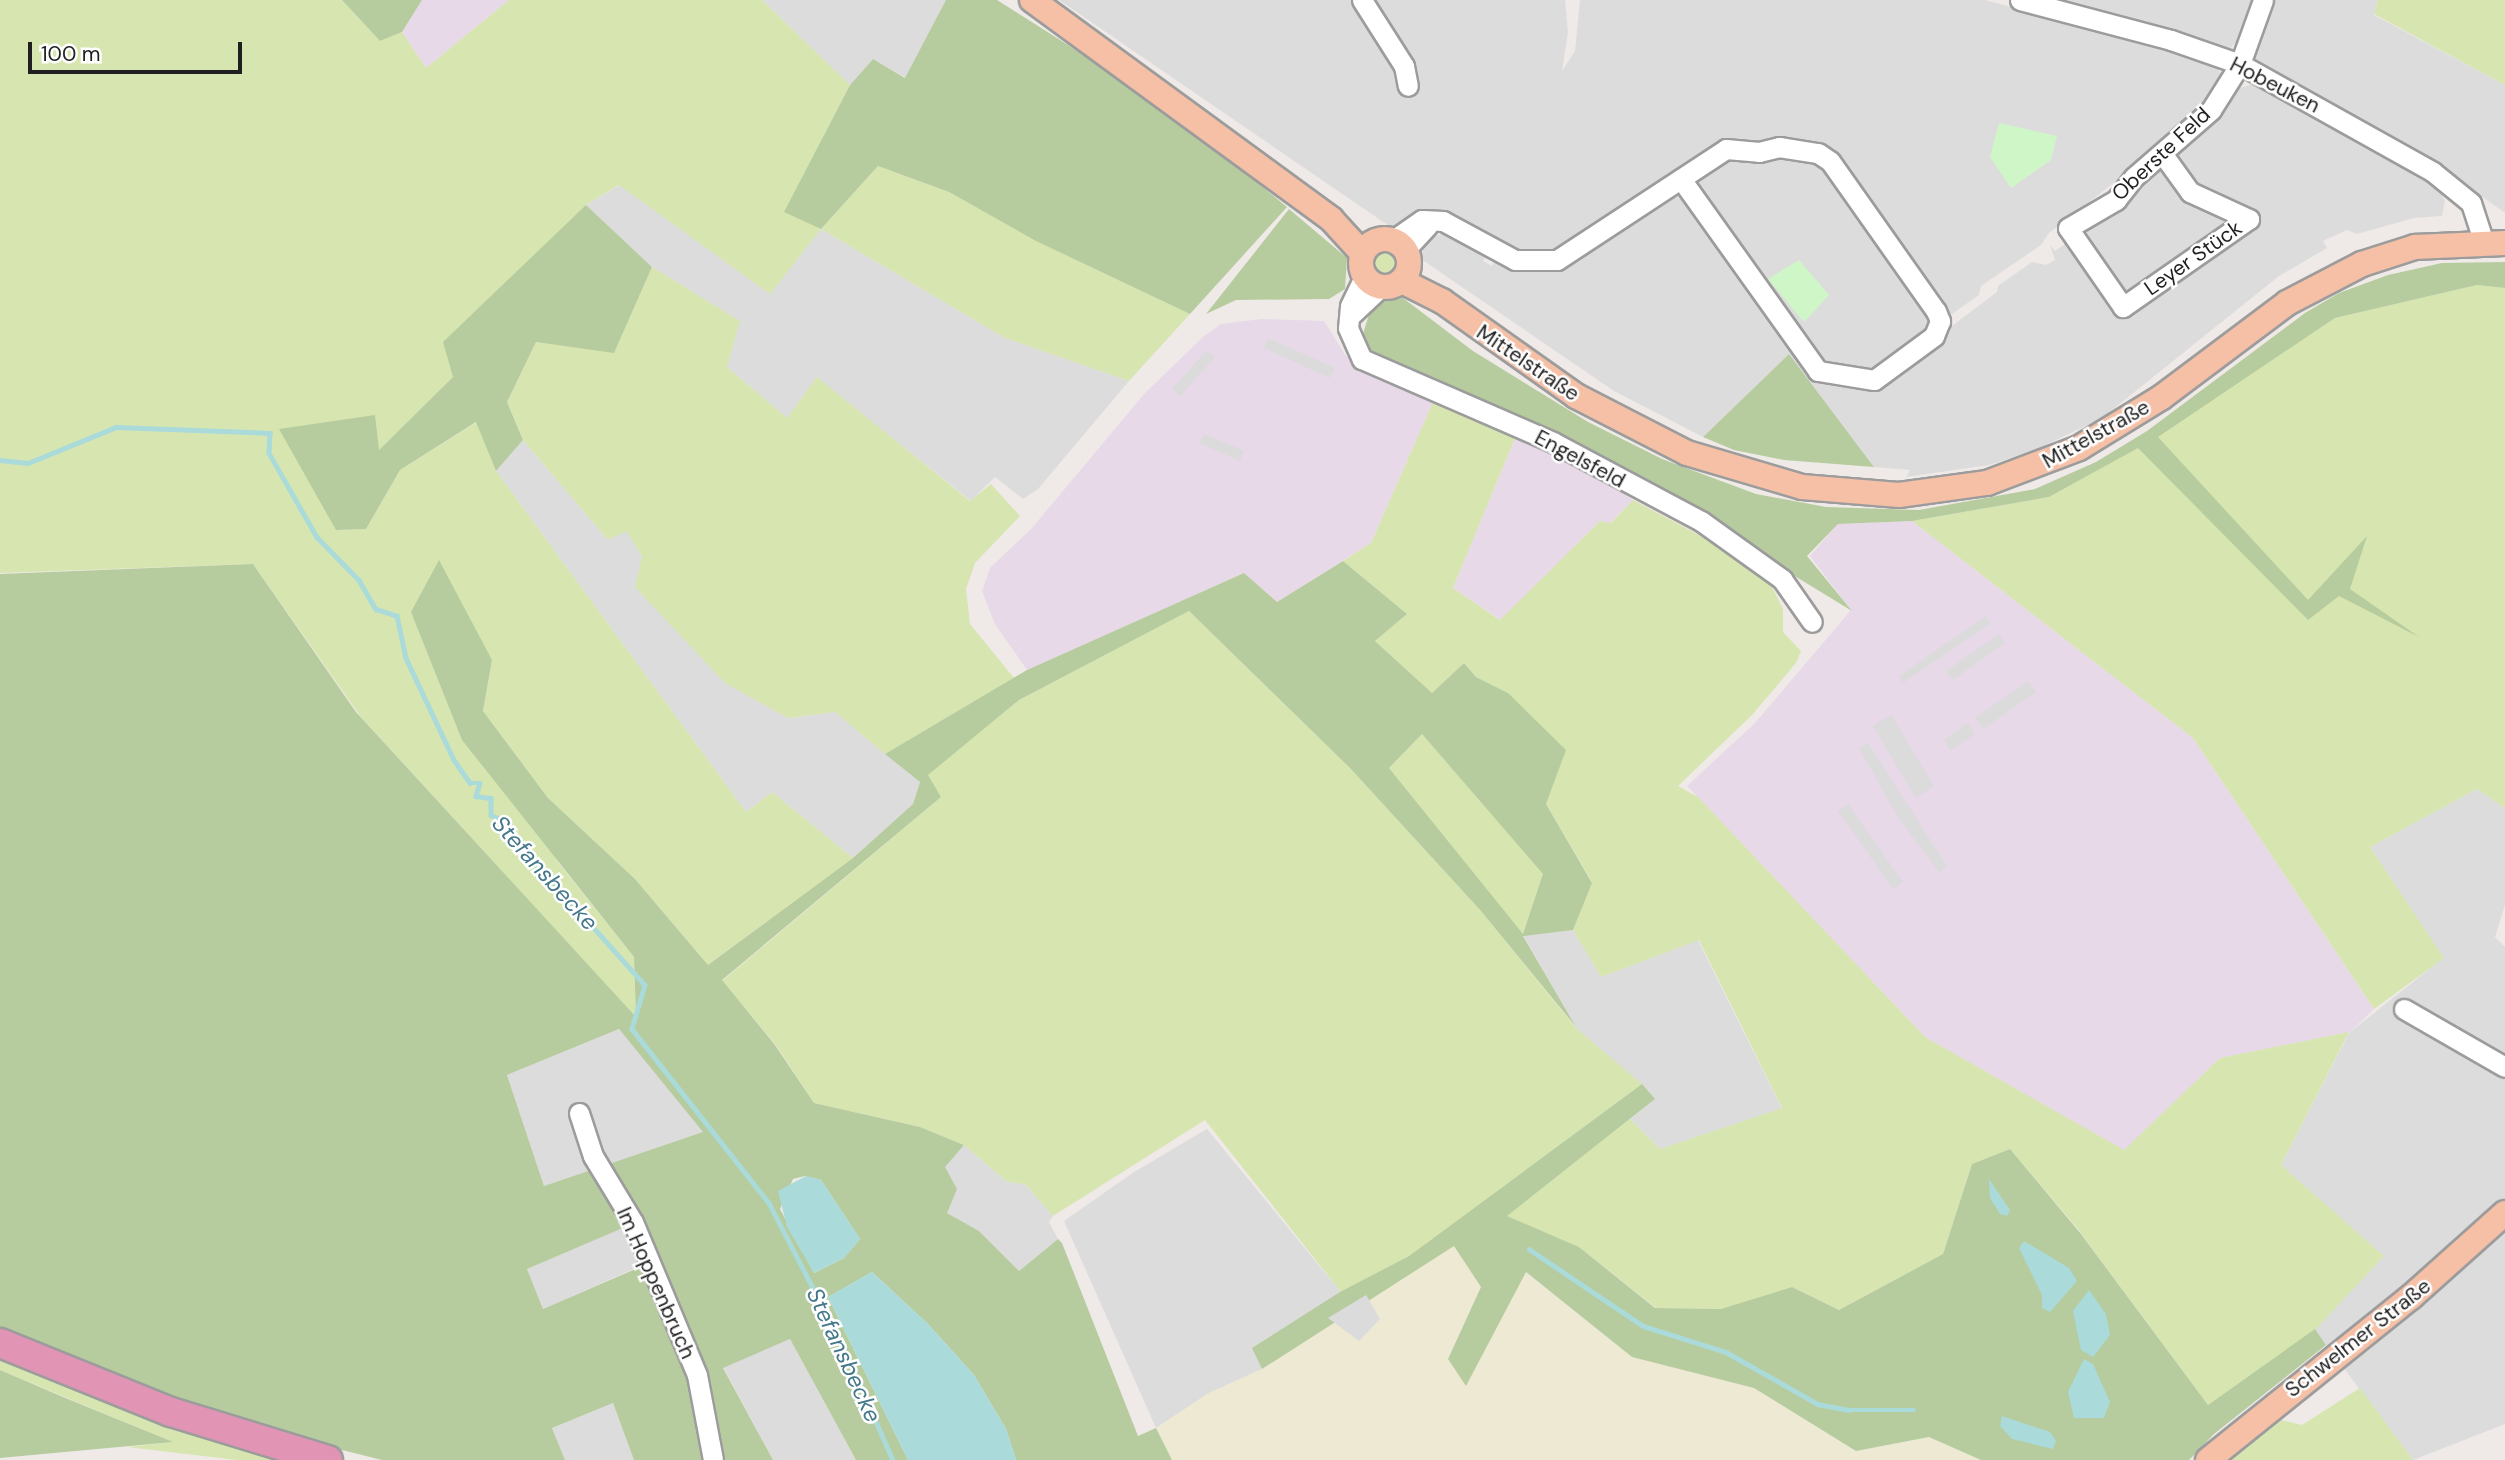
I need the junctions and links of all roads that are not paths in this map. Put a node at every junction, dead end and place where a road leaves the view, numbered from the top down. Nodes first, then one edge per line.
1 (1032, 0) edge
2 (1362, 0) edge
3 (2020, 0) edge
4 (2263, 0) edge
5 (2240, 64) junction
6 (1408, 86) dead end
7 (2162, 153) junction
8 (1681, 179) junction
9 (2068, 228) joint
10 (2494, 242) edge
11 (1387, 261) junction
12 (1812, 622) dead end
13 (2404, 1009) dead end
14 (2505, 1067) edge
15 (579, 1113) dead end
16 (2505, 1213) edge
17 (0, 1343) edge
18 (328, 1460) edge
19 (713, 1460) edge
20 (2208, 1460) edge

1 - 11 main road, Mittelstraße
2 - 6 street
3 - 5 street, Hobeuken
4 - 5 street, Oberste Feld
5 - 7 street, Oberste Feld
5 - 10 street, Hobeuken
7 - 9 street, Oberste Feld
7 - 9 street, Leyer Stück
8 - 8 street
8 - 11 street, Engelsfeld
10 - 11 main road, Mittelstraße
11 - 12 street, Engelsfeld
13 - 14 street
15 - 19 street, Im Hoppenbruch
16 - 20 main road, Schwelmer Straße
17 - 18 highway

